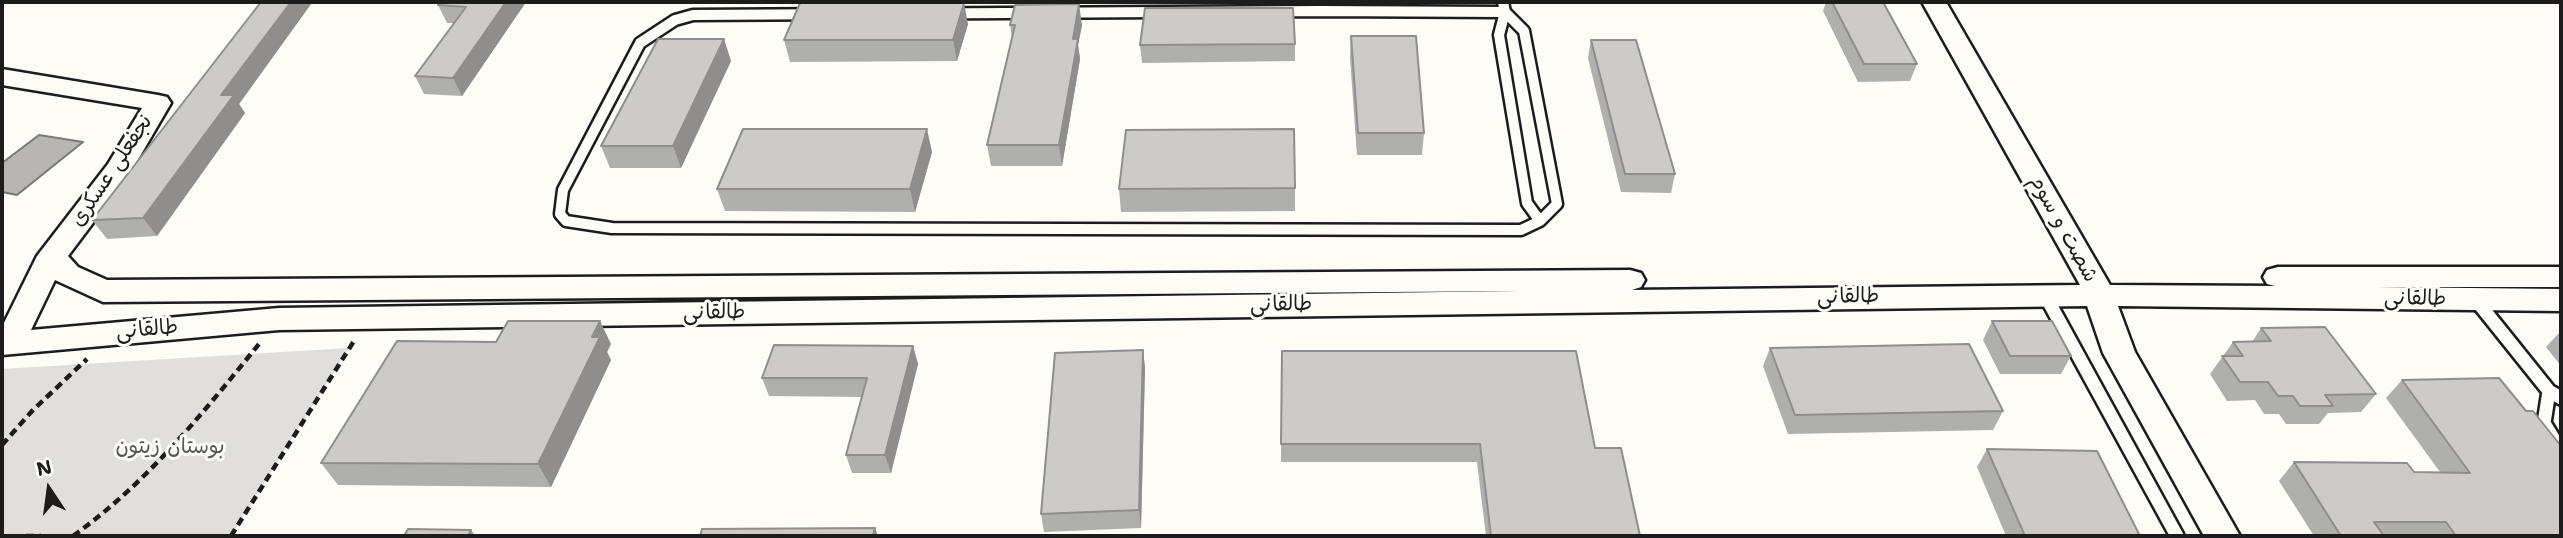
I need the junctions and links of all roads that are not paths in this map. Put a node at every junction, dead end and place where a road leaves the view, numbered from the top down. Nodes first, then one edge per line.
1 (805, 2) edge
2 (1357, 2) edge
3 (1934, 2) edge
4 (1504, 7) edge
5 (1320, 11) junction
6 (800, 14) junction
7 (2, 77) edge
8 (1540, 221) junction
9 (52, 256) junction
10 (2561, 277) edge
11 (2095, 286) junction
12 (2045, 295) junction
13 (2476, 300) junction
14 (2561, 300) edge
15 (6, 343) edge
16 (2555, 394) edge
17 (2561, 451) edge
18 (2177, 536) edge
19 (2222, 536) edge

1 - 6 lane
2 - 5 lane
3 - 11 street, شصت و سوم
4 - 5 lane
4 - 8 lane
4 - 8 lane
5 - 6 lane
6 - 8 lane
7 - 9 street, نجفعلی عسکری
9 - 11 street, طالقانی
9 - 15 street, نجفعلی عسکری
10 - 11 street, طالقانی
11 - 12 street, طالقانی
11 - 13 street, طالقانی
11 - 19 street, شصت و سوم
12 - 15 street, طالقانی
12 - 18 lane
13 - 14 street, طالقانی
13 - 16 lane
16 - 17 lane

